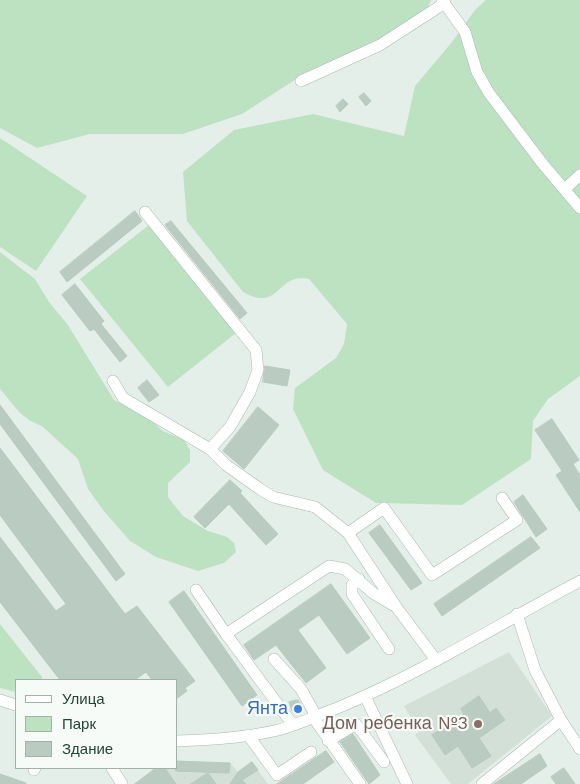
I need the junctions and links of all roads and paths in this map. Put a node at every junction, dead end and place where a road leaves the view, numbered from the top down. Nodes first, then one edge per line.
1 (443, 2) edge
2 (301, 81) dead end
3 (580, 175) edge
4 (565, 189) junction
5 (580, 208) edge
6 (145, 212) dead end
7 (113, 381) dead end
8 (210, 448) junction
9 (502, 498) dead end
10 (348, 533) junction
11 (358, 579) junction
12 (580, 581) edge
13 (196, 590) dead end
14 (397, 608) junction
15 (517, 614) junction
16 (226, 634) junction
17 (389, 649) dead end
18 (274, 659) dead end
19 (436, 660) junction
20 (366, 696) junction
21 (0, 700) edge
22 (15, 705) edge
23 (315, 716) junction
24 (561, 720) junction
25 (293, 725) junction
26 (248, 735) junction
27 (178, 741) edge
28 (328, 741) junction
29 (580, 748) edge
30 (311, 752) dead end
31 (384, 762) dead end
32 (113, 769) edge
33 (277, 780) edge
34 (122, 784) edge
35 (360, 784) edge
36 (407, 784) edge
37 (482, 784) edge

1 - 2 street
1 - 4 street
3 - 4 street
4 - 5 street
6 - 8 street
7 - 8 street
8 - 10 street
9 - 10 street
10 - 14 street
11 - 14 street
11 - 16 street
11 - 17 street
12 - 15 street
13 - 16 street
14 - 19 street
15 - 19 street
15 - 24 street
16 - 25 street
18 - 23 street
19 - 20 street
20 - 23 street
20 - 36 street
21 - 22 street
23 - 25 street
23 - 28 street
24 - 29 street
24 - 37 street
25 - 26 street
26 - 27 street
26 - 33 street
28 - 31 street
28 - 35 street
30 - 33 street
32 - 34 street

